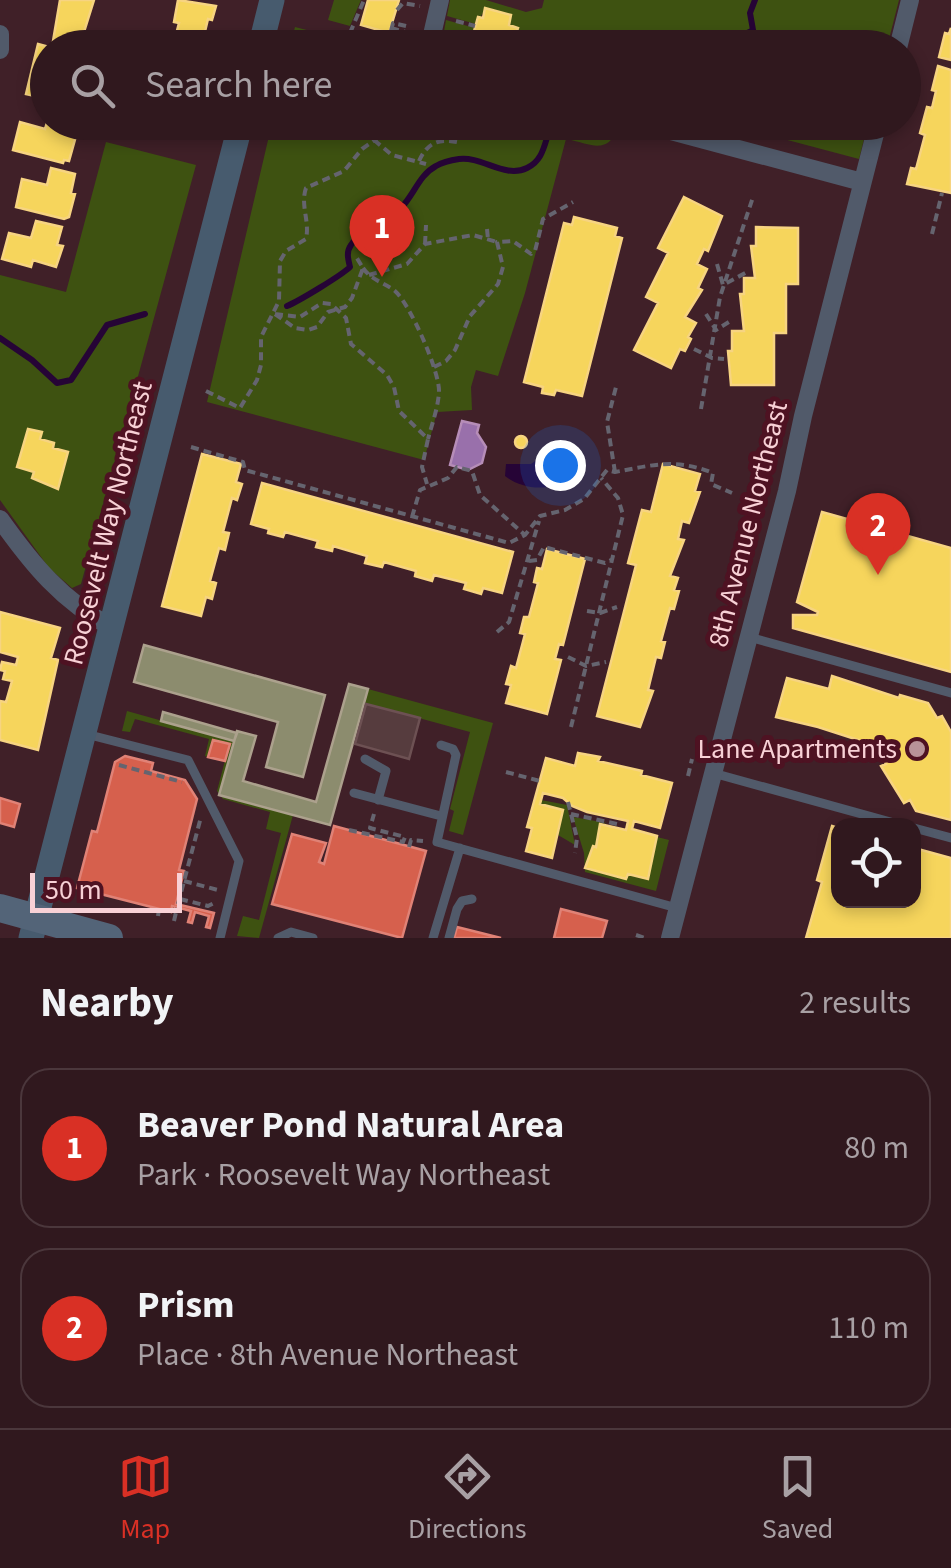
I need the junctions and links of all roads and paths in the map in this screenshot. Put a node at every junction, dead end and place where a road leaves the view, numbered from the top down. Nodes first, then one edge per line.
1 (272, 0) edge
2 (364, 0) edge
3 (440, 0) edge
4 (910, 0) edge
5 (415, 3) dead end
6 (397, 10) dead end
7 (264, 30) edge
8 (351, 30) edge
9 (402, 30) edge
10 (410, 30) dead end
11 (433, 30) edge
12 (902, 30) edge
13 (0, 34) edge
14 (0, 50) edge
15 (236, 140) edge
16 (374, 140) joint
17 (702, 140) edge
18 (873, 140) edge
19 (461, 142) dead end
20 (419, 161) junction
21 (426, 164) dead end
22 (862, 182) junction
23 (942, 193) dead end
24 (752, 197) dead end
25 (573, 202) dead end
26 (426, 224) dead end
27 (487, 229) dead end
28 (932, 234) dead end
29 (488, 240) junction
30 (497, 242) junction
31 (426, 244) junction
32 (355, 255) dead end
33 (718, 264) dead end
34 (362, 268) junction
35 (748, 271) dead end
36 (368, 275) junction
37 (724, 285) junction
38 (338, 310) junction
39 (275, 314) junction
40 (706, 314) dead end
41 (732, 320) dead end
42 (716, 330) junction
43 (694, 348) dead end
44 (712, 358) junction
45 (724, 359) dead end
46 (434, 367) junction
47 (616, 387) dead end
48 (206, 391) dead end
49 (701, 408) dead end
50 (428, 439) junction
51 (192, 448) dead end
52 (615, 472) junction
53 (601, 478) junction
54 (427, 484) junction
55 (732, 494) dead end
56 (540, 516) junction
57 (412, 517) junction
58 (0, 519) edge
59 (525, 535) junction
60 (614, 559) junction
61 (526, 561) junction
62 (617, 607) dead end
63 (587, 611) dead end
64 (600, 613) junction
65 (112, 627) junction
66 (497, 632) dead end
67 (749, 637) junction
68 (568, 657) dead end
69 (606, 662) dead end
70 (586, 666) junction
71 (951, 693) edge
72 (571, 726) dead end
73 (84, 734) junction
74 (441, 745) dead end
75 (364, 760) dead end
76 (692, 760) dead end
77 (152, 767) dead end
78 (506, 772) dead end
79 (713, 773) junction
80 (688, 776) dead end
81 (540, 781) dead end
82 (187, 783) dead end
83 (354, 794) dead end
84 (378, 800) junction
85 (568, 802) dead end
86 (571, 814) junction
87 (442, 816) junction
88 (876, 818) edge
89 (199, 821) dead end
90 (616, 828) dead end
91 (349, 830) dead end
92 (921, 830) edge
93 (375, 834) junction
94 (951, 838) edge
95 (416, 841) dead end
96 (409, 847) dead end
97 (460, 848) junction
98 (575, 852) dead end
99 (184, 881) junction
100 (231, 893) junction
101 (472, 899) dead end
102 (178, 903) junction
103 (212, 904) dead end
104 (0, 908) edge
105 (678, 908) junction
106 (160, 909) dead end
107 (158, 916) dead end
108 (174, 921) dead end
109 (34, 928) edge
110 (636, 936) dead end
111 (102, 937) edge
112 (220, 938) edge
113 (278, 938) edge
114 (312, 938) edge
115 (433, 938) edge
116 (448, 938) edge
117 (645, 938) edge
118 (670, 938) edge

1 - 7 main road
2 - 8 path
3 - 11 street
4 - 12 street
5 - 6 path
9 - 10 path
13 - 14 street
15 - 65 main road, Roosevelt Way Northeast
16 - 20 path
16 - 39 path
17 - 22 street
18 - 22 street, 8th Avenue Northeast
19 - 20 path
20 - 21 path
22 - 67 street, 8th Avenue Northeast
23 - 28 path
24 - 37 path
25 - 30 path
26 - 31 path
27 - 29 path
29 - 30 path
29 - 31 path
30 - 46 path
31 - 36 path
32 - 34 path
33 - 37 path
34 - 36 path
34 - 38 path
35 - 37 path
36 - 46 path
37 - 42 path
38 - 39 path
38 - 39 path
38 - 50 path
39 - 48 path
40 - 42 path
41 - 42 path
42 - 44 path
43 - 44 path
44 - 45 path
44 - 49 path
46 - 50 path
47 - 52 path
50 - 54 path
51 - 57 path
52 - 53 path
52 - 55 path
53 - 56 path
53 - 60 path
54 - 57 path
54 - 59 path
56 - 59 path
56 - 61 path
57 - 59 path
58 - 65 street
60 - 61 path
60 - 64 path
61 - 66 path
62 - 64 path
63 - 64 path
64 - 70 path
65 - 73 main road, Roosevelt Way Northeast
67 - 71 lane
67 - 79 street, 8th Avenue Northeast
68 - 70 path
69 - 70 path
70 - 72 path
73 - 100 lane
73 - 109 main road, Roosevelt Way Northeast
74 - 87 lane
75 - 84 lane
76 - 80 path
77 - 82 path
78 - 81 path
79 - 88 lane
79 - 105 street, 8th Avenue Northeast
83 - 84 lane
84 - 87 lane
85 - 86 path
86 - 90 path
86 - 98 path
87 - 97 lane
89 - 99 path
91 - 93 path
92 - 94 lane
93 - 93 path
95 - 96 path
97 - 105 lane
97 - 115 lane
99 - 100 path
99 - 102 path
100 - 112 lane
101 - 116 lane
102 - 103 path
102 - 108 path
104 - 109 main road
105 - 118 street, 8th Avenue Northeast
106 - 107 path
109 - 111 main road
110 - 117 path
113 - 114 lane

